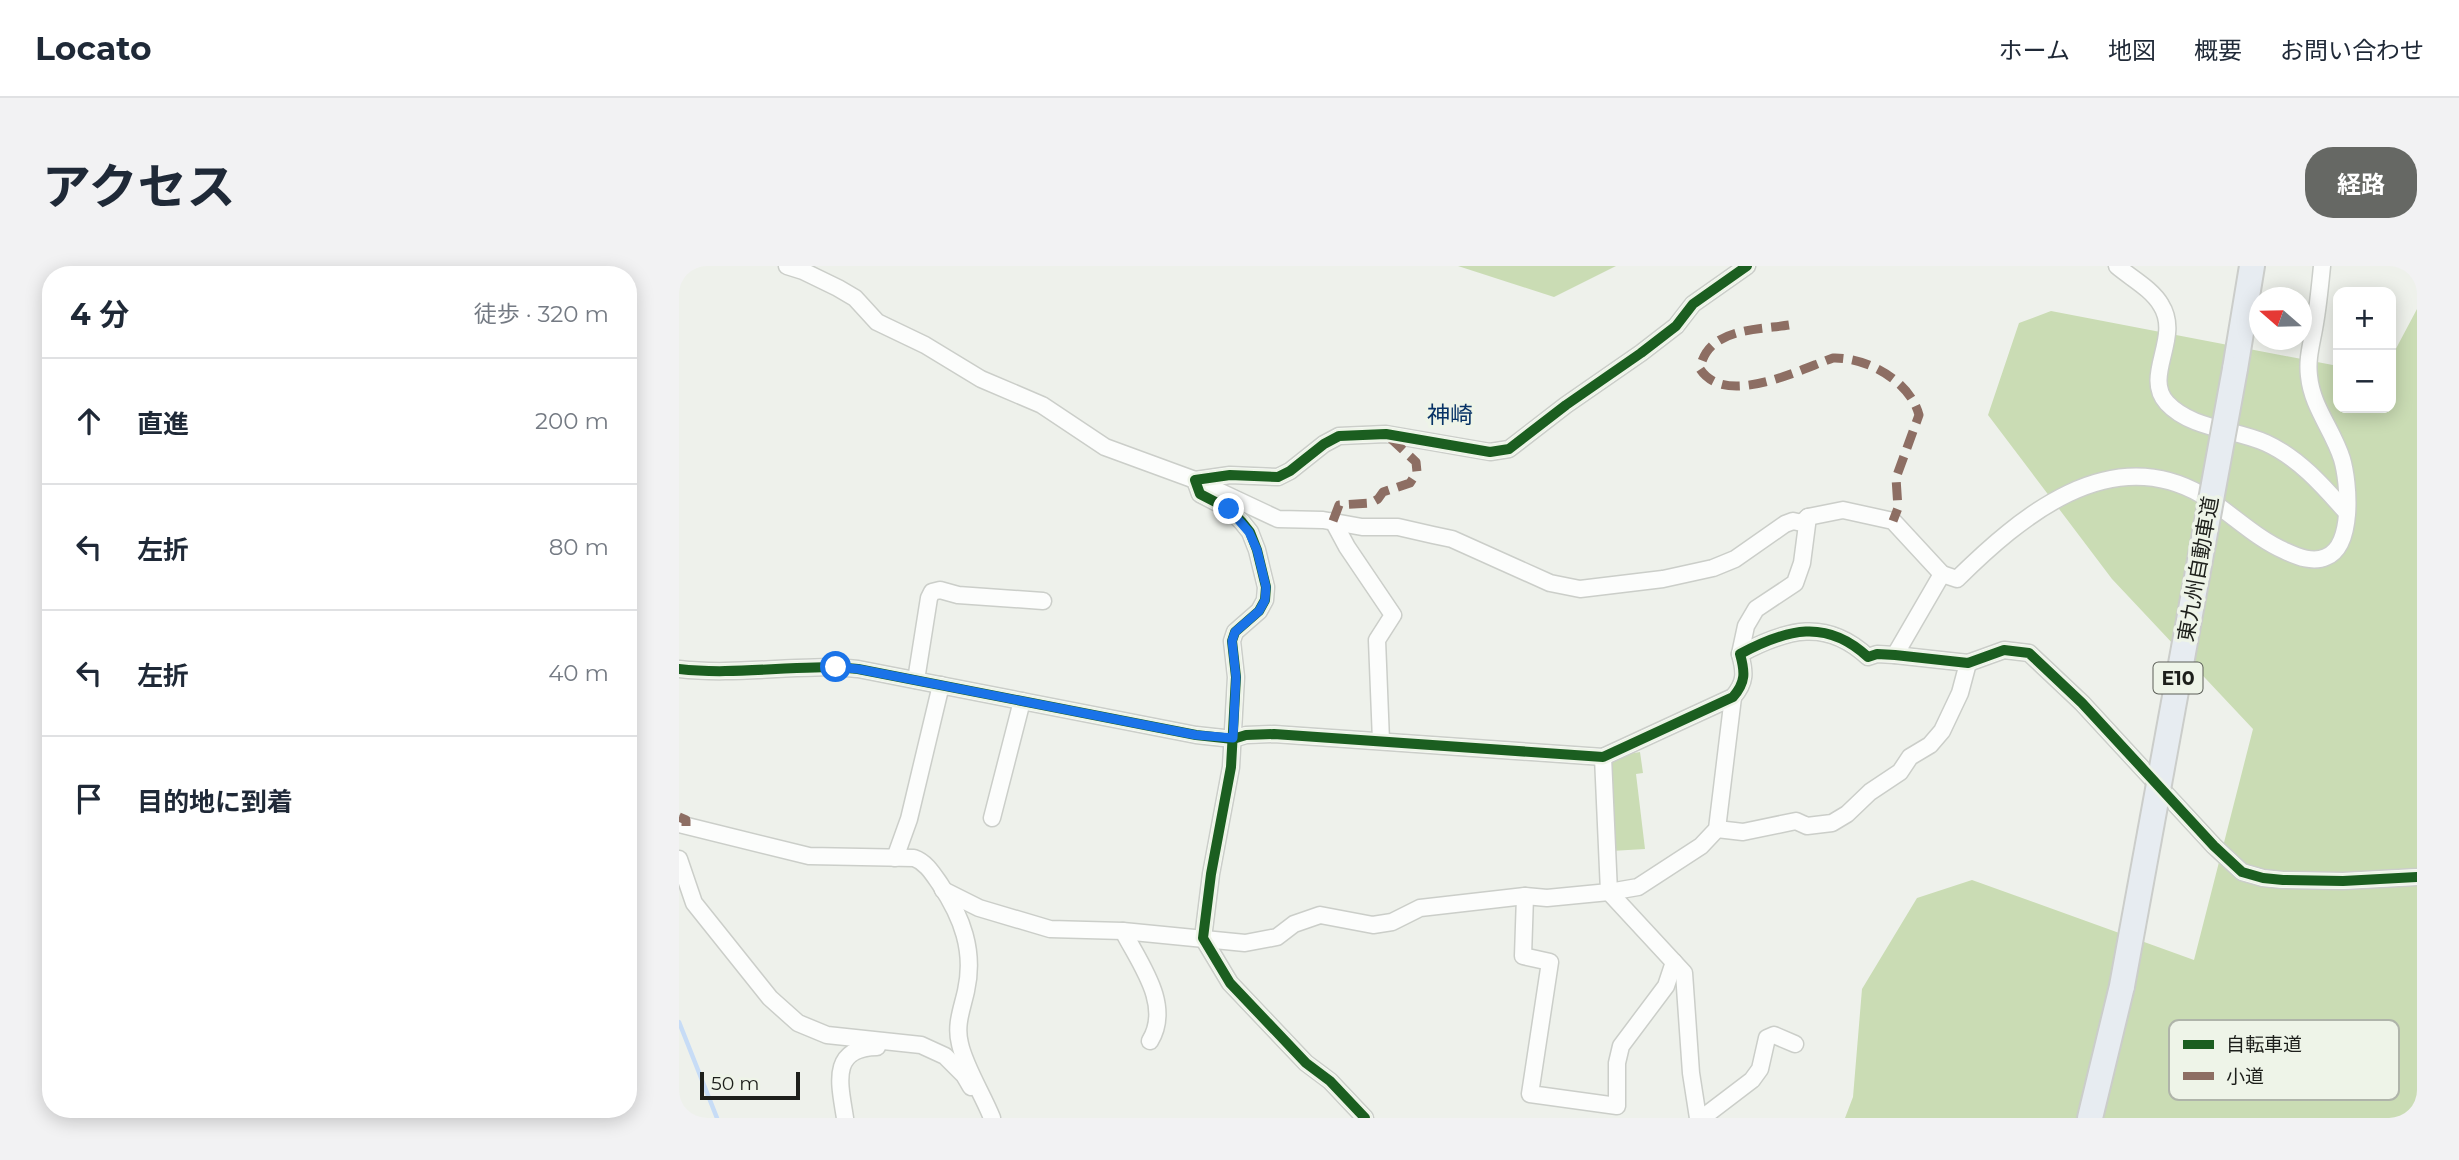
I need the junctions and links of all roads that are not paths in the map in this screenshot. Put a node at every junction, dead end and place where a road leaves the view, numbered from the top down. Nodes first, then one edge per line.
1 (787, 266) edge
2 (1747, 266) edge
3 (2117, 266) edge
4 (2252, 266) edge
5 (2322, 266) edge
6 (1195, 480) junction
7 (2347, 513) junction
8 (1808, 517) junction
9 (1333, 521) junction
10 (1942, 574) junction
11 (1043, 601) dead end
12 (1741, 654) junction
13 (1895, 655) junction
14 (1969, 663) junction
15 (679, 669) edge
16 (916, 680) junction
17 (941, 685) junction
18 (1733, 697) junction
19 (1022, 701) junction
20 (1233, 738) junction
21 (1381, 741) junction
22 (1603, 757) junction
23 (992, 818) dead end
24 (679, 824) edge
25 (1717, 829) junction
26 (895, 858) junction
27 (679, 859) edge
28 (2417, 877) edge
29 (943, 890) junction
30 (1609, 892) junction
31 (1525, 897) junction
32 (1123, 931) junction
33 (1203, 938) junction
34 (1674, 962) junction
35 (2122, 986) junction
36 (1150, 1041) dead end
37 (1795, 1044) dead end
38 (902, 1045) junction
39 (1585, 1101) junction
40 (845, 1118) edge
41 (986, 1118) edge
42 (992, 1118) edge
43 (1365, 1118) edge
44 (1580, 1118) edge
45 (1700, 1118) edge
46 (2088, 1118) edge
47 (2102, 1118) edge

1 - 6 street
2 - 6 street
3 - 7 street
4 - 35 highway, 東九州自動車道 / E10, bridge
5 - 7 street
6 - 9 street
6 - 20 street
7 - 10 street
8 - 9 street
8 - 10 street
8 - 12 street
9 - 21 street
10 - 13 street
11 - 16 street
12 - 13 street
12 - 18 street
13 - 14 street
14 - 25 street
14 - 28 street
15 - 16 street
16 - 17 street
17 - 19 street
17 - 26 street
18 - 22 street
18 - 25 street
19 - 20 street
19 - 23 street
20 - 21 street
20 - 33 street
21 - 22 street
22 - 30 street
24 - 26 street
25 - 30 street
26 - 29 street
27 - 38 street
29 - 32 street
29 - 42 street
30 - 31 street
30 - 34 street
31 - 33 street
31 - 39 street
32 - 33 street
32 - 36 street
33 - 43 street
34 - 39 street
34 - 45 street
35 - 46 highway, 東九州自動車道 / E10
35 - 47 highway
37 - 45 street
38 - 40 street
38 - 41 street
39 - 44 street

